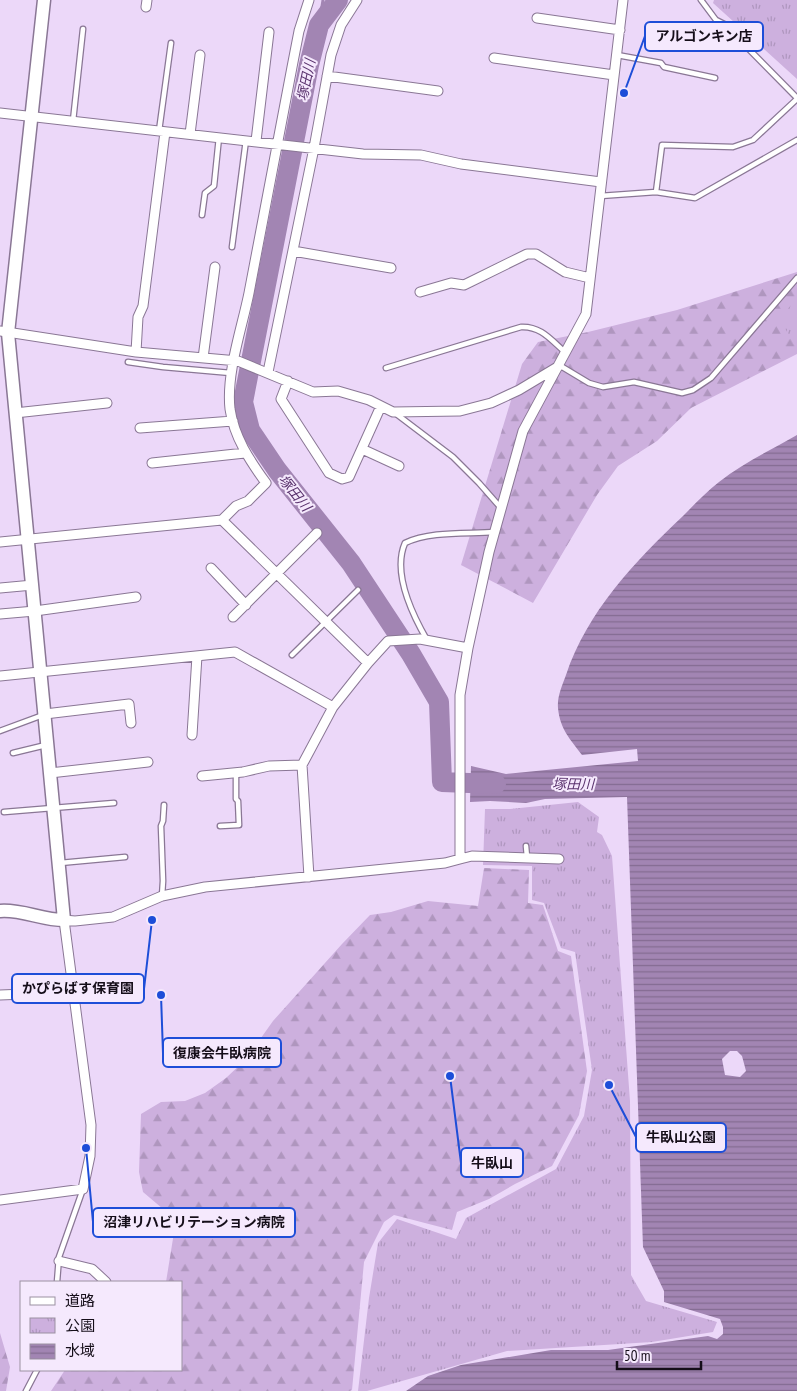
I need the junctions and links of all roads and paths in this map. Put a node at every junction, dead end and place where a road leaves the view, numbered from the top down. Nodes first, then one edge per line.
1 (44, 0) edge
2 (309, 0) edge
3 (357, 0) edge
4 (623, 0) edge
5 (701, 0) edge
6 (537, 18) dead end
7 (83, 29) dead end
8 (620, 30) junction
9 (269, 32) dead end
10 (171, 42) dead end
11 (200, 54) dead end
12 (617, 55) junction
13 (494, 58) dead end
14 (614, 75) junction
15 (327, 76) junction
16 (714, 78) dead end
17 (438, 91) dead end
18 (797, 99) edge
19 (0, 114) edge
20 (32, 117) junction
21 (73, 121) junction
22 (162, 131) junction
23 (190, 134) junction
24 (219, 137) junction
25 (246, 140) junction
26 (797, 140) edge
27 (256, 141) junction
28 (278, 144) junction
29 (311, 148) junction
30 (601, 182) junction
31 (656, 192) junction
32 (599, 196) junction
33 (202, 215) dead end
34 (232, 248) dead end
35 (293, 251) junction
36 (215, 267) dead end
37 (391, 268) dead end
38 (590, 278) junction
39 (797, 278) edge
40 (420, 292) dead end
41 (3, 335) edge
42 (136, 352) junction
43 (566, 352) junction
44 (203, 358) junction
45 (236, 360) junction
46 (128, 362) dead end
47 (559, 366) junction
48 (386, 368) dead end
49 (266, 371) junction
50 (231, 373) junction
51 (288, 380) junction
52 (107, 403) dead end
53 (381, 406) junction
54 (393, 412) junction
55 (15, 413) junction
56 (233, 421) junction
57 (140, 428) dead end
58 (362, 449) junction
59 (245, 453) junction
60 (152, 463) dead end
61 (399, 466) dead end
62 (501, 508) junction
63 (222, 520) junction
64 (494, 532) junction
65 (317, 533) dead end
66 (28, 539) junction
67 (0, 542) edge
68 (210, 568) dead end
69 (277, 574) junction
70 (33, 585) junction
71 (0, 588) edge
72 (358, 590) dead end
73 (136, 597) dead end
74 (246, 604) junction
75 (35, 611) junction
76 (0, 614) edge
77 (233, 617) dead end
78 (326, 621) junction
79 (423, 640) junction
80 (468, 648) junction
81 (292, 655) dead end
82 (197, 656) junction
83 (368, 663) junction
84 (41, 673) junction
85 (0, 676) edge
86 (333, 707) junction
87 (45, 714) junction
88 (131, 723) dead end
89 (0, 731) edge
90 (192, 735) dead end
91 (48, 744) junction
92 (13, 753) dead end
93 (148, 762) dead end
94 (302, 765) junction
95 (50, 773) junction
96 (236, 774) junction
97 (202, 776) dead end
98 (114, 803) dead end
99 (164, 806) dead end
100 (53, 807) junction
101 (4, 812) dead end
102 (220, 826) dead end
103 (526, 846) dead end
104 (125, 857) dead end
105 (527, 857) junction
106 (460, 859) junction
107 (559, 862) dead end
108 (58, 863) junction
109 (309, 877) junction
110 (162, 896) junction
111 (0, 911) edge
112 (64, 920) junction
113 (74, 992) junction
114 (0, 995) edge
115 (83, 1189) junction
116 (0, 1200) edge
117 (59, 1261) junction
118 (56, 1281) edge
119 (105, 1281) edge
120 (36, 1371) edge
121 (26, 1391) edge

1 - 20 street
2 - 28 street
3 - 15 street
4 - 8 street
5 - 18 lane
6 - 8 street
7 - 21 lane
8 - 12 street
9 - 27 street
10 - 22 lane
11 - 23 street
12 - 14 street
12 - 16 lane
13 - 14 street
14 - 30 street
15 - 17 street
15 - 29 street
18 - 31 lane
19 - 20 street
20 - 21 street
20 - 41 street
21 - 22 street
22 - 23 street
22 - 42 street
23 - 24 street
24 - 25 street
24 - 33 lane
25 - 27 street
25 - 34 lane
26 - 31 lane
27 - 28 street
28 - 29 street
28 - 45 street
29 - 30 street
29 - 35 street
30 - 32 street
31 - 32 lane
32 - 38 street
35 - 37 street
35 - 49 street
36 - 44 street
38 - 40 street
38 - 43 street
39 - 47 lane
41 - 42 street
41 - 55 street
42 - 44 street
43 - 47 street
43 - 48 lane
44 - 45 street
45 - 49 street
45 - 50 street
46 - 50 lane
47 - 54 street
47 - 62 street
49 - 51 street
50 - 56 street
51 - 53 street
51 - 58 street
52 - 55 street
53 - 54 street
53 - 58 street
54 - 62 lane
55 - 66 street
56 - 57 street
56 - 59 street
58 - 61 street
59 - 60 street
59 - 63 street
62 - 64 street
63 - 66 street
63 - 69 street
64 - 79 lane
64 - 80 street
65 - 69 street
66 - 67 street
66 - 70 street
68 - 74 street
69 - 74 street
69 - 78 street
70 - 71 street
70 - 75 street
72 - 78 lane
73 - 75 street
74 - 77 street
75 - 76 street
75 - 84 street
78 - 81 lane
78 - 83 street
79 - 80 street
79 - 83 street
80 - 106 street
82 - 84 street
82 - 86 street
82 - 90 street
83 - 86 street
84 - 85 street
84 - 87 street
86 - 94 street
87 - 88 street
87 - 89 lane
87 - 91 street
91 - 92 lane
91 - 95 street
93 - 95 street
94 - 96 street
94 - 109 street
95 - 100 street
96 - 97 street
96 - 102 lane
98 - 100 lane
99 - 110 lane
100 - 101 lane
100 - 108 street
103 - 105 lane
104 - 108 lane
105 - 106 street
105 - 107 street
106 - 109 street
108 - 112 street
109 - 110 street
110 - 112 street
111 - 112 street
112 - 113 street
113 - 114 street
113 - 115 street
115 - 116 street
115 - 117 lane
117 - 118 lane
117 - 119 street
120 - 121 lane

